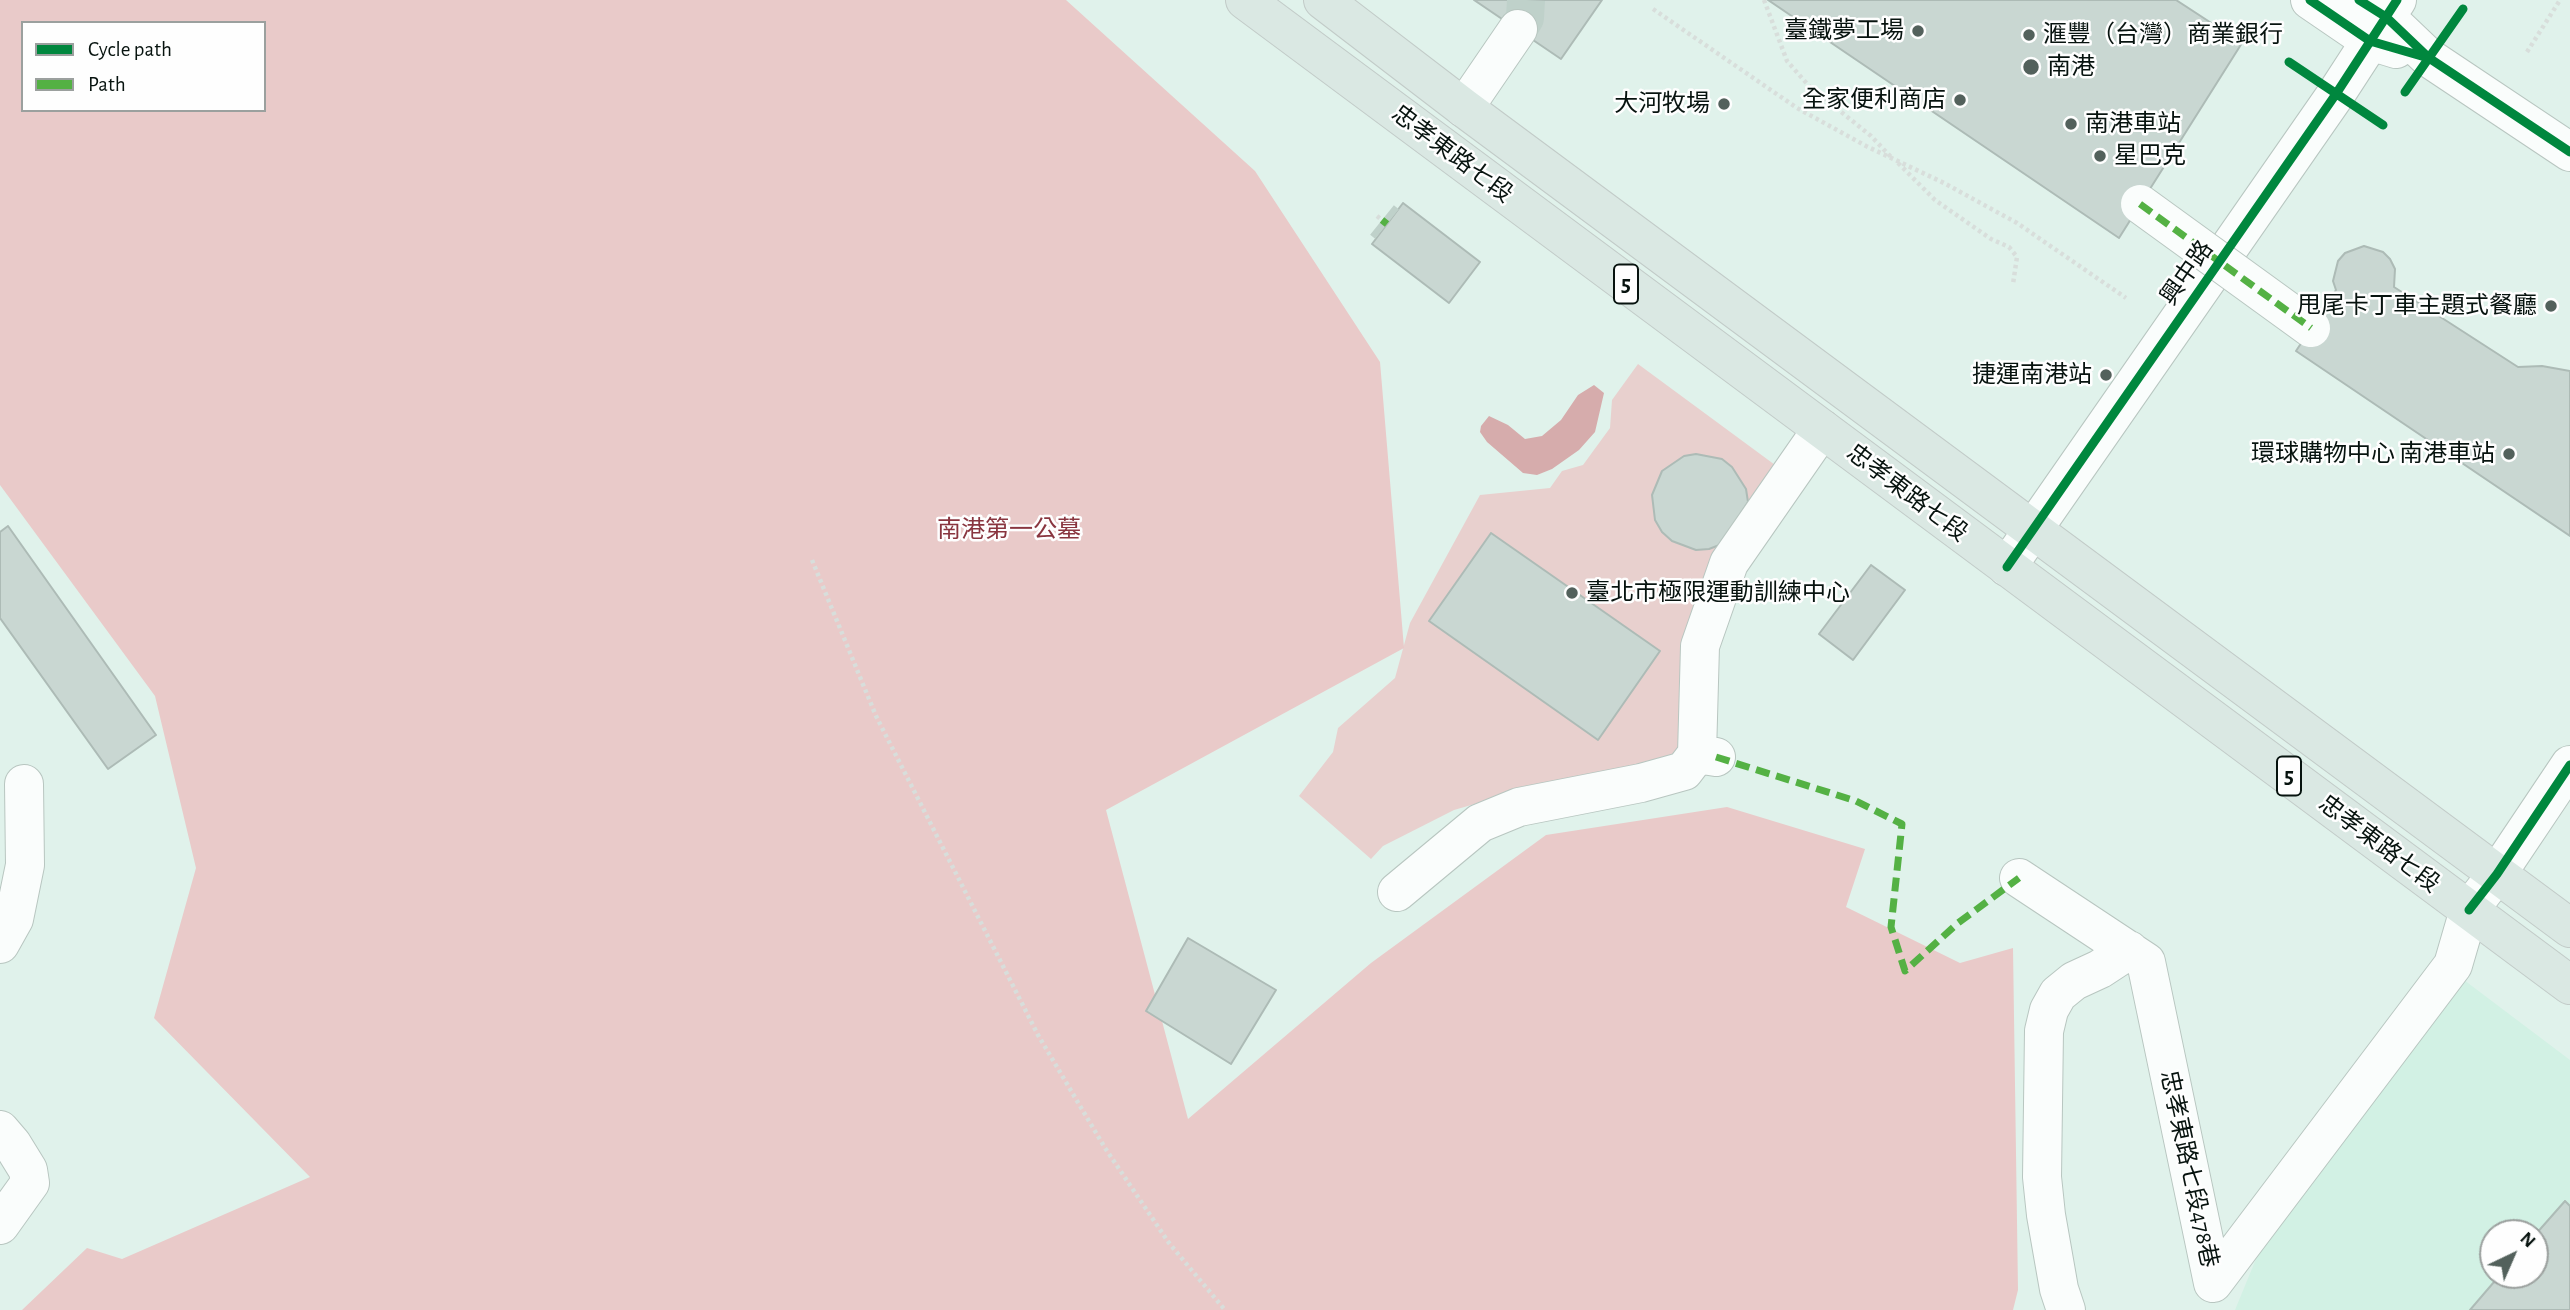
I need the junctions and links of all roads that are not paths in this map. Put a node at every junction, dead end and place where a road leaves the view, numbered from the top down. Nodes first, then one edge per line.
1 (1245, 0) edge
2 (1323, 0) edge
3 (2310, 0) edge
4 (2378, 15) edge
5 (1518, 29) tunnel mouth
6 (1464, 108) junction
7 (2570, 152) edge
8 (2140, 204) dead end
9 (2311, 328) dead end
10 (1822, 429) junction
11 (2033, 530) junction
12 (2007, 567) junction
13 (2570, 765) edge
14 (24, 784) dead end
15 (2497, 873) junction
16 (2019, 878) dead end
17 (1397, 892) dead end
18 (2469, 910) junction
19 (2570, 928) edge
20 (0, 944) edge
21 (2129, 950) junction
22 (2570, 985) edge
23 (0, 1130) edge
24 (0, 1226) edge
25 (2066, 1310) edge

1 - 10 main road, 忠孝東路七段 / 5
2 - 6 main road, 忠孝東路七段 / 5
3 - 4 street
4 - 7 street
4 - 11 street, 興中路
5 - 6 street
6 - 11 main road, 忠孝東路七段 / 5
8 - 9 street, bridge
10 - 12 main road, 忠孝東路七段 / 5
10 - 17 street
11 - 12 street, 興中路
11 - 15 main road, 忠孝東路七段 / 5
12 - 18 main road, 忠孝東路七段 / 5
13 - 15 street
14 - 20 street
15 - 18 street
15 - 19 main road, 忠孝東路七段 / 5
16 - 21 street, 忠孝東路七段478巷
18 - 21 street, 忠孝東路七段478巷
18 - 22 main road, 忠孝東路七段 / 5
21 - 25 street
23 - 24 street

